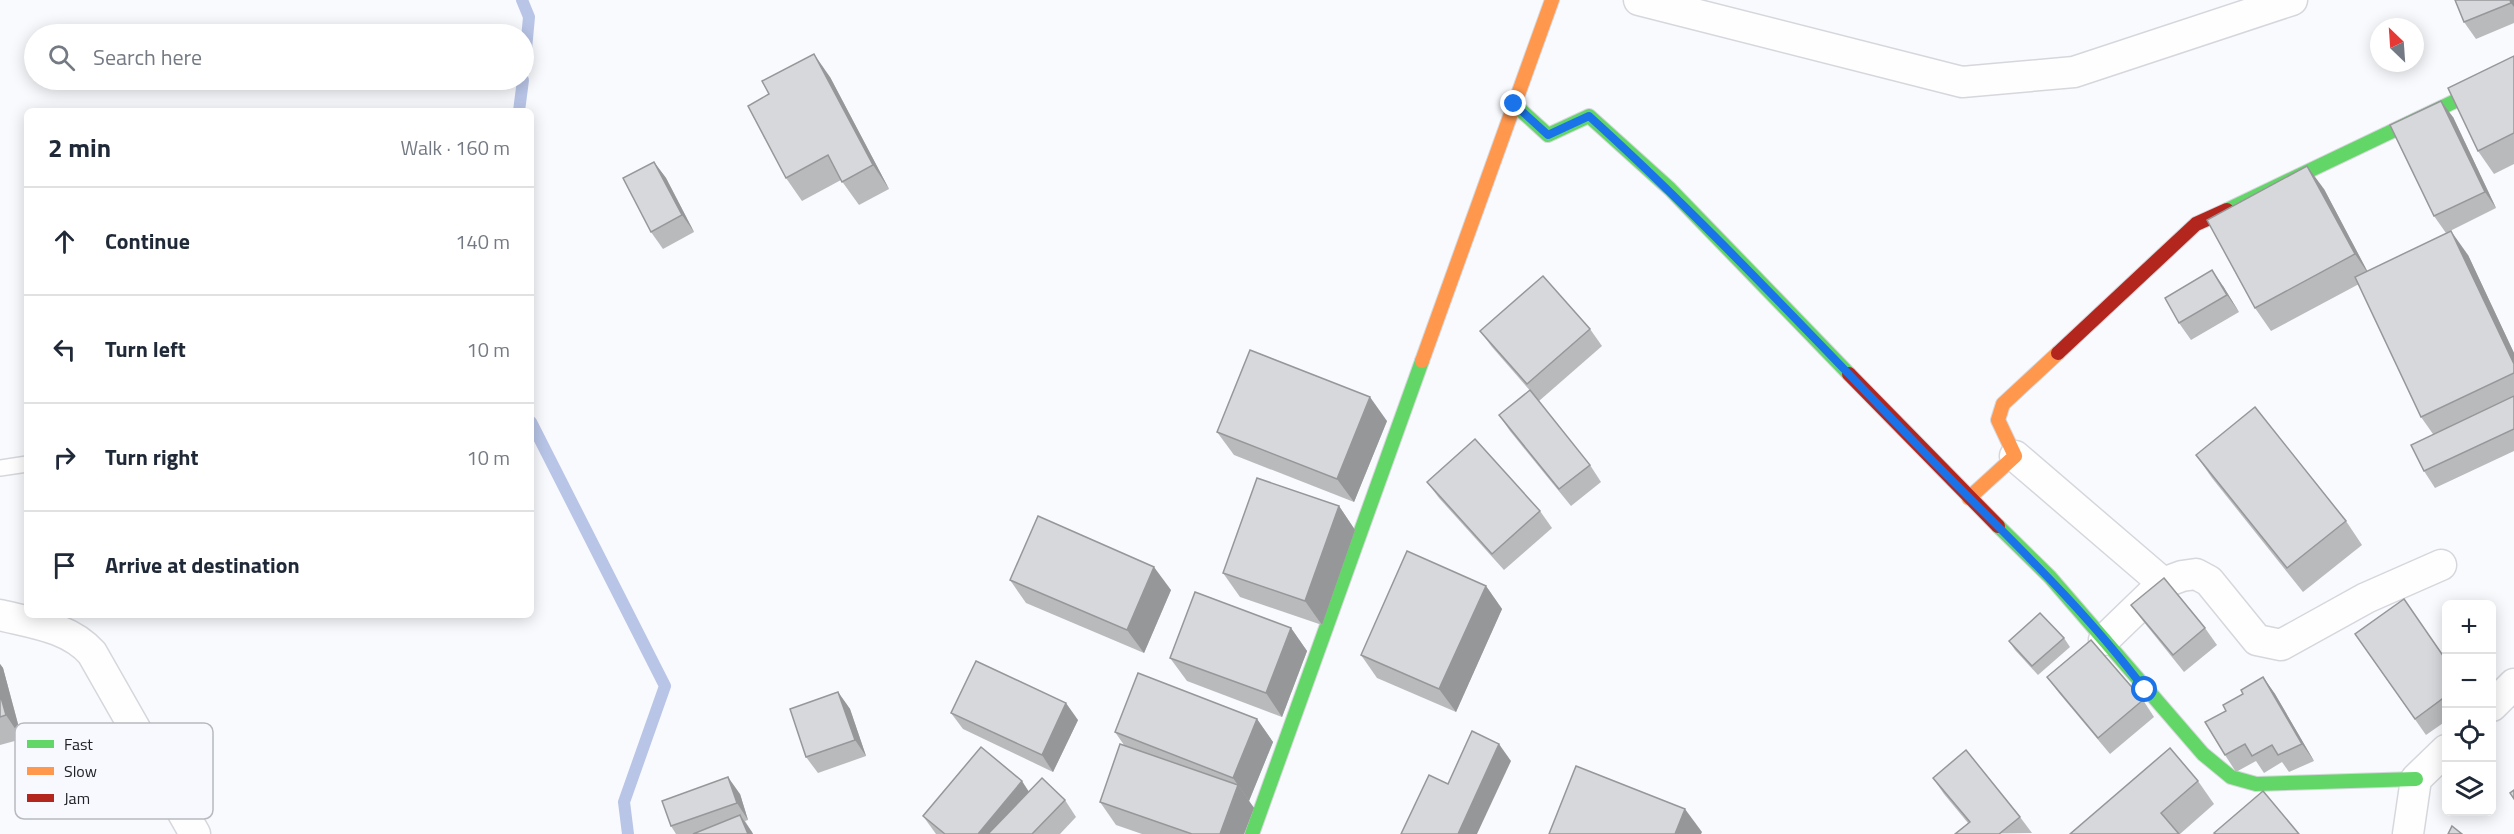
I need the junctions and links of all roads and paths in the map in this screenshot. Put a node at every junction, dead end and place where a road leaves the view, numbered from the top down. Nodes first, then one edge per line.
1 (1552, 0) edge
2 (1639, 0) edge
3 (2292, 0) edge
4 (2514, 73) edge
5 (1514, 104) junction
6 (2015, 456) junction
7 (24, 464) edge
8 (0, 468) edge
9 (1969, 498) junction
10 (2441, 565) dead end
11 (2163, 583) junction
12 (0, 615) edge
13 (2104, 640) junction
14 (2514, 684) edge
15 (2496, 702) edge
16 (132, 723) edge
17 (2442, 754) edge
18 (2416, 779) junction
19 (186, 819) edge
20 (195, 834) edge
21 (1252, 834) edge
22 (2408, 834) edge

1 - 5 street
2 - 3 street
4 - 6 street
5 - 9 street
5 - 21 street
6 - 9 street
6 - 11 street
7 - 8 lane
9 - 13 street
10 - 11 street
11 - 13 street
12 - 16 street
13 - 18 street
14 - 15 street
17 - 18 street
18 - 22 street
19 - 20 street

